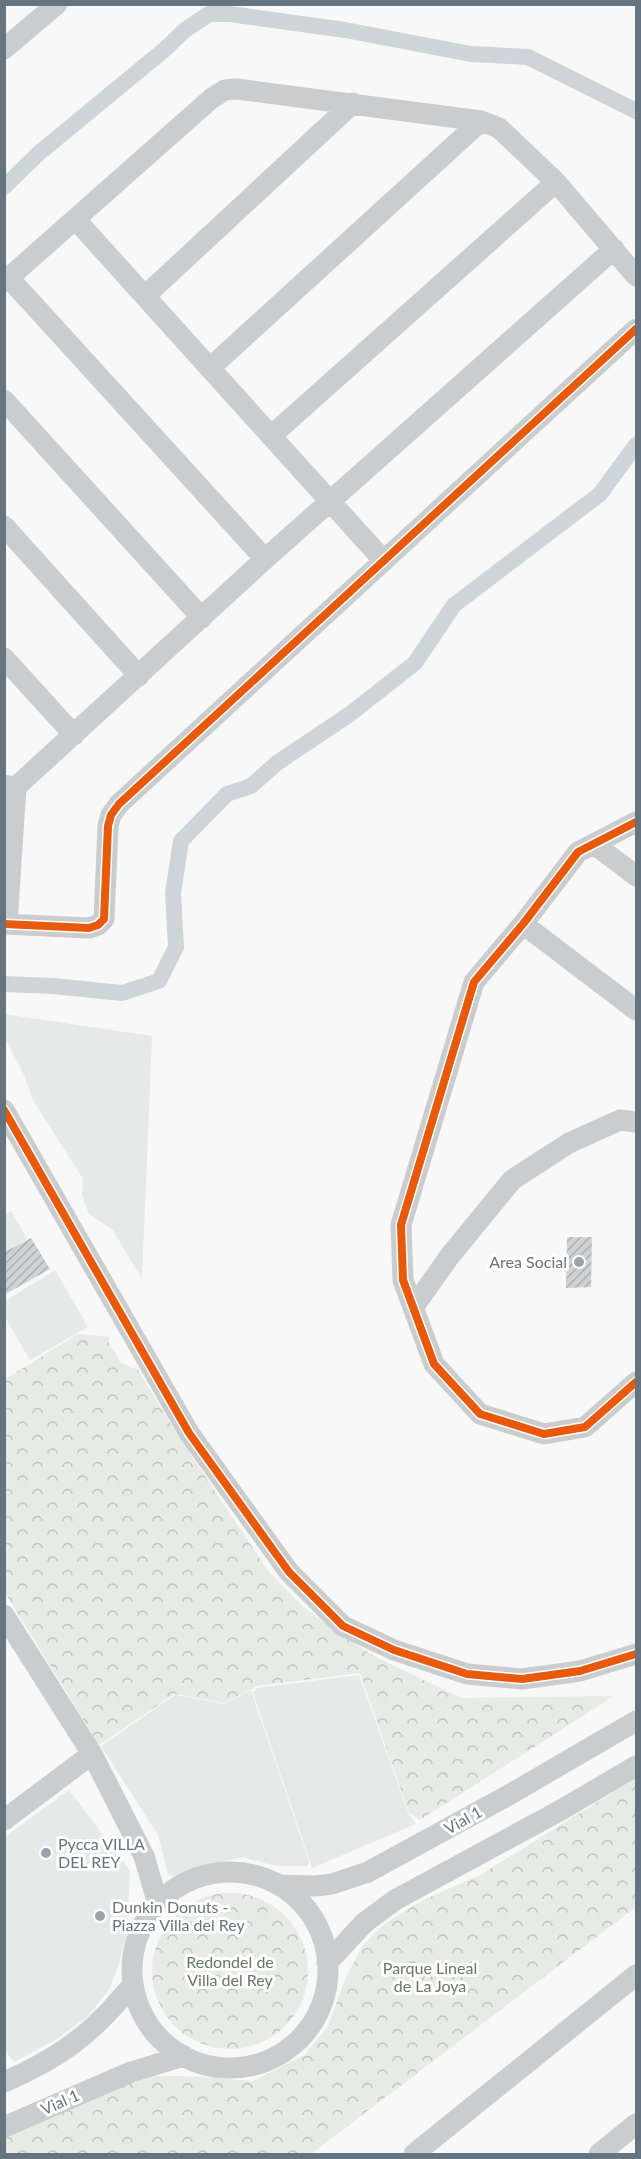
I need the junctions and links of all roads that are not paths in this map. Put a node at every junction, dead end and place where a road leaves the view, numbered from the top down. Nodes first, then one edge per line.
1 (57, 4) edge
2 (4, 48) edge
3 (353, 103) junction
4 (481, 121) junction
5 (556, 182) junction
6 (76, 220) junction
7 (614, 249) junction
8 (636, 276) edge
9 (7, 280) edge
10 (145, 296) junction
11 (636, 329) edge
12 (210, 368) junction
13 (4, 400) edge
14 (271, 436) junction
15 (330, 503) junction
16 (4, 526) edge
17 (265, 559) junction
18 (384, 561) junction
19 (202, 618) junction
20 (4, 658) edge
21 (139, 676) junction
22 (74, 735) junction
23 (10, 786) edge
24 (636, 822) edge
25 (594, 844) junction
26 (636, 876) edge
27 (6, 924) edge
28 (523, 924) junction
29 (636, 1010) edge
30 (4, 1110) edge
31 (636, 1122) edge
32 (413, 1308) junction
33 (636, 1382) edge
34 (4, 1615) edge
35 (636, 1654) edge
36 (636, 1722) edge
37 (92, 1754) junction
38 (636, 1766) edge
39 (4, 1820) edge
40 (279, 1885) junction
41 (158, 1904) junction
42 (327, 1963) junction
43 (636, 1975) edge
44 (133, 1984) junction
45 (184, 2056) junction
46 (4, 2082) edge
47 (636, 2124) edge
48 (4, 2127) edge
49 (414, 2154) edge
50 (599, 2154) edge

1 - 2 street
3 - 4 street
3 - 6 street
3 - 10 street
4 - 5 street
4 - 12 street
5 - 7 street
5 - 14 street
6 - 9 street
6 - 10 street
7 - 8 street
7 - 15 street
9 - 17 street
10 - 12 street
11 - 18 street
12 - 14 street
13 - 19 street
14 - 15 street
15 - 17 street
15 - 18 street
16 - 21 street
17 - 19 street
18 - 27 street
19 - 21 street
20 - 22 street
21 - 22 street
22 - 23 street
23 - 27 street
24 - 25 street
25 - 26 street
25 - 28 street
28 - 29 street
28 - 32 street
30 - 35 street
31 - 32 street
32 - 33 street
34 - 37 street
36 - 40 street, Vial 1
37 - 39 street
37 - 41 street
38 - 42 street
40 - 41 street
40 - 42 street
41 - 44 street
42 - 45 street
43 - 49 street
44 - 45 street
44 - 46 street
45 - 48 street, Vial 1
47 - 50 street

